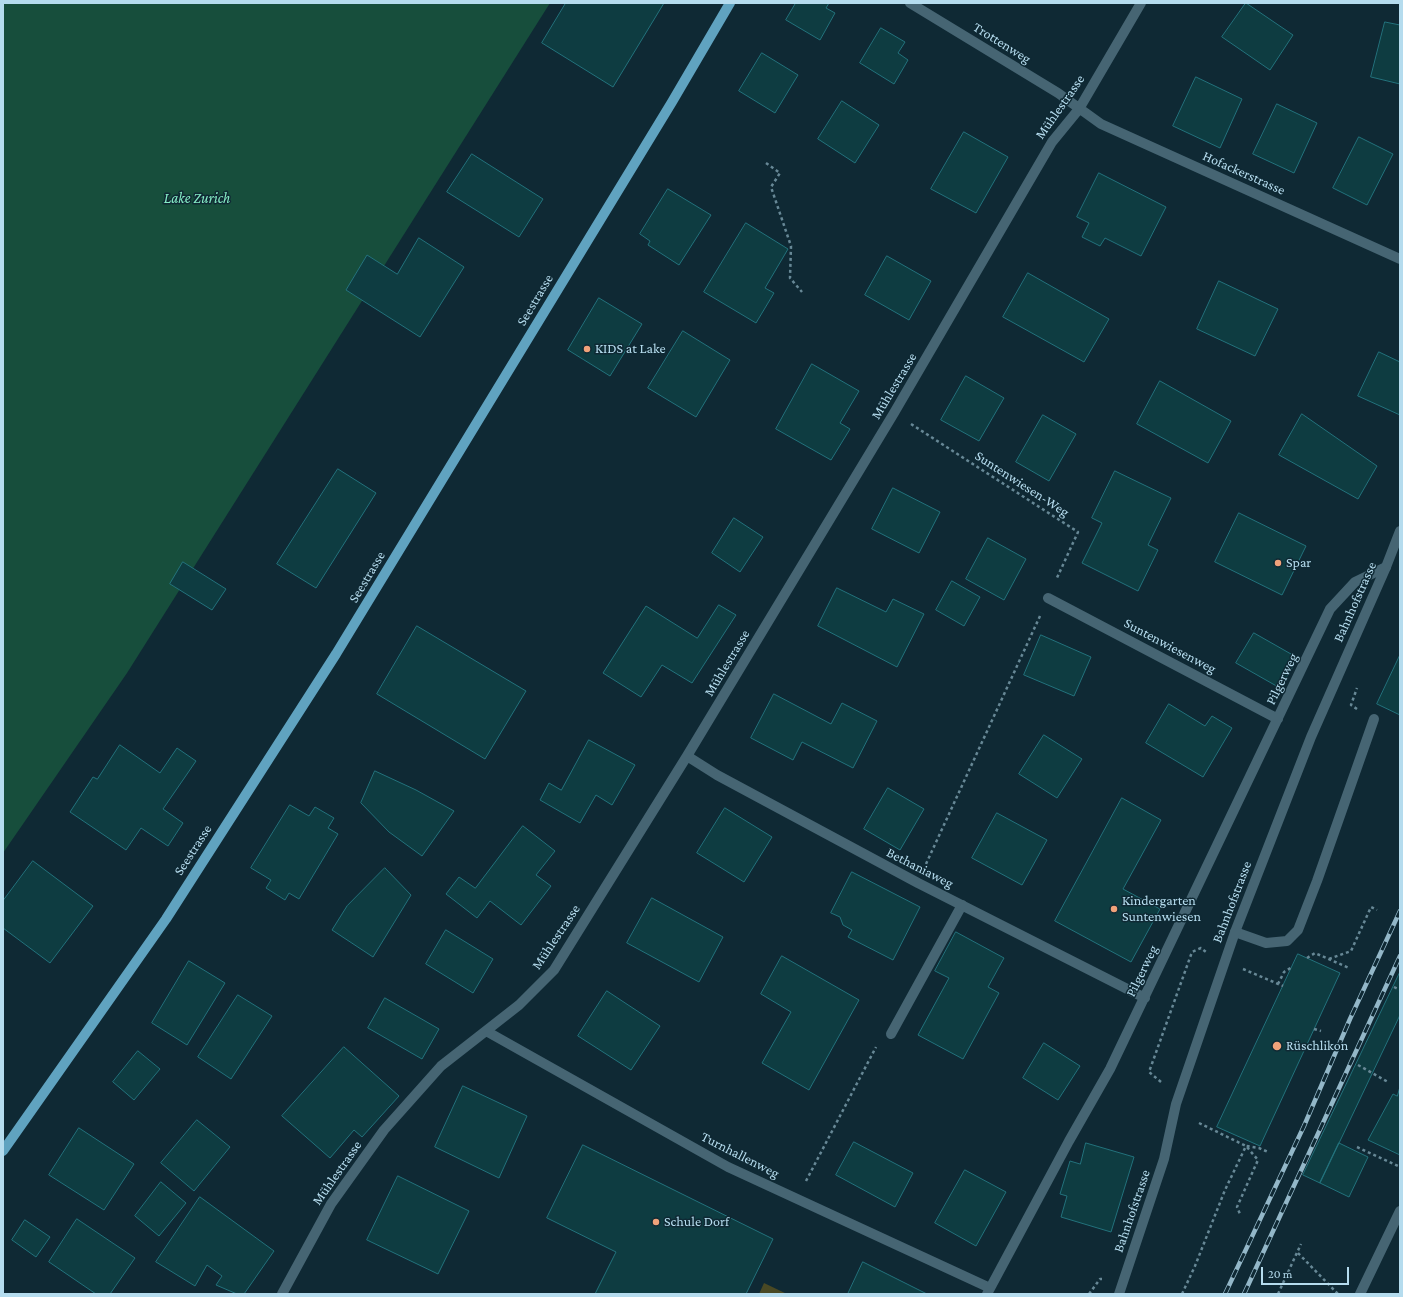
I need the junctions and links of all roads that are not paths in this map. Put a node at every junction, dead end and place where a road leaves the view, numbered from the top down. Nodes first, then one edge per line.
1 (730, 3) edge
2 (910, 3) edge
3 (1141, 3) edge
4 (1079, 109) junction
5 (1400, 259) edge
6 (1400, 531) edge
7 (1386, 567) junction
8 (1048, 598) road end
9 (1278, 719) junction
10 (1374, 720) dead end
11 (687, 756) junction
12 (962, 904) junction
13 (1235, 932) junction
14 (1145, 998) junction
15 (486, 1030) junction
16 (891, 1034) road end
17 (3, 1151) edge
18 (1400, 1211) edge
19 (988, 1291) edge
20 (282, 1294) edge
21 (1119, 1294) edge
22 (1360, 1294) edge

1 - 17 main road, Seestrasse
2 - 4 street, Trottenweg
3 - 4 street, Mühlestrasse
4 - 5 street, Hofackerstrasse
4 - 11 street, Mühlestrasse
6 - 7 street, Bahnhofstrasse
7 - 9 street, Pilgerweg
7 - 13 street, Bahnhofstrasse
8 - 9 street, Suntenwiesenweg
9 - 14 street, Pilgerweg
10 - 13 street
11 - 12 street, Bethaniaweg
11 - 15 street, Mühlestrasse
12 - 14 street, Bethaniaweg
12 - 16 street
13 - 21 street, Bahnhofstrasse
14 - 19 street, Pilgerweg
15 - 19 street, Turnhallenweg
15 - 20 street, Mühlestrasse
18 - 22 street

